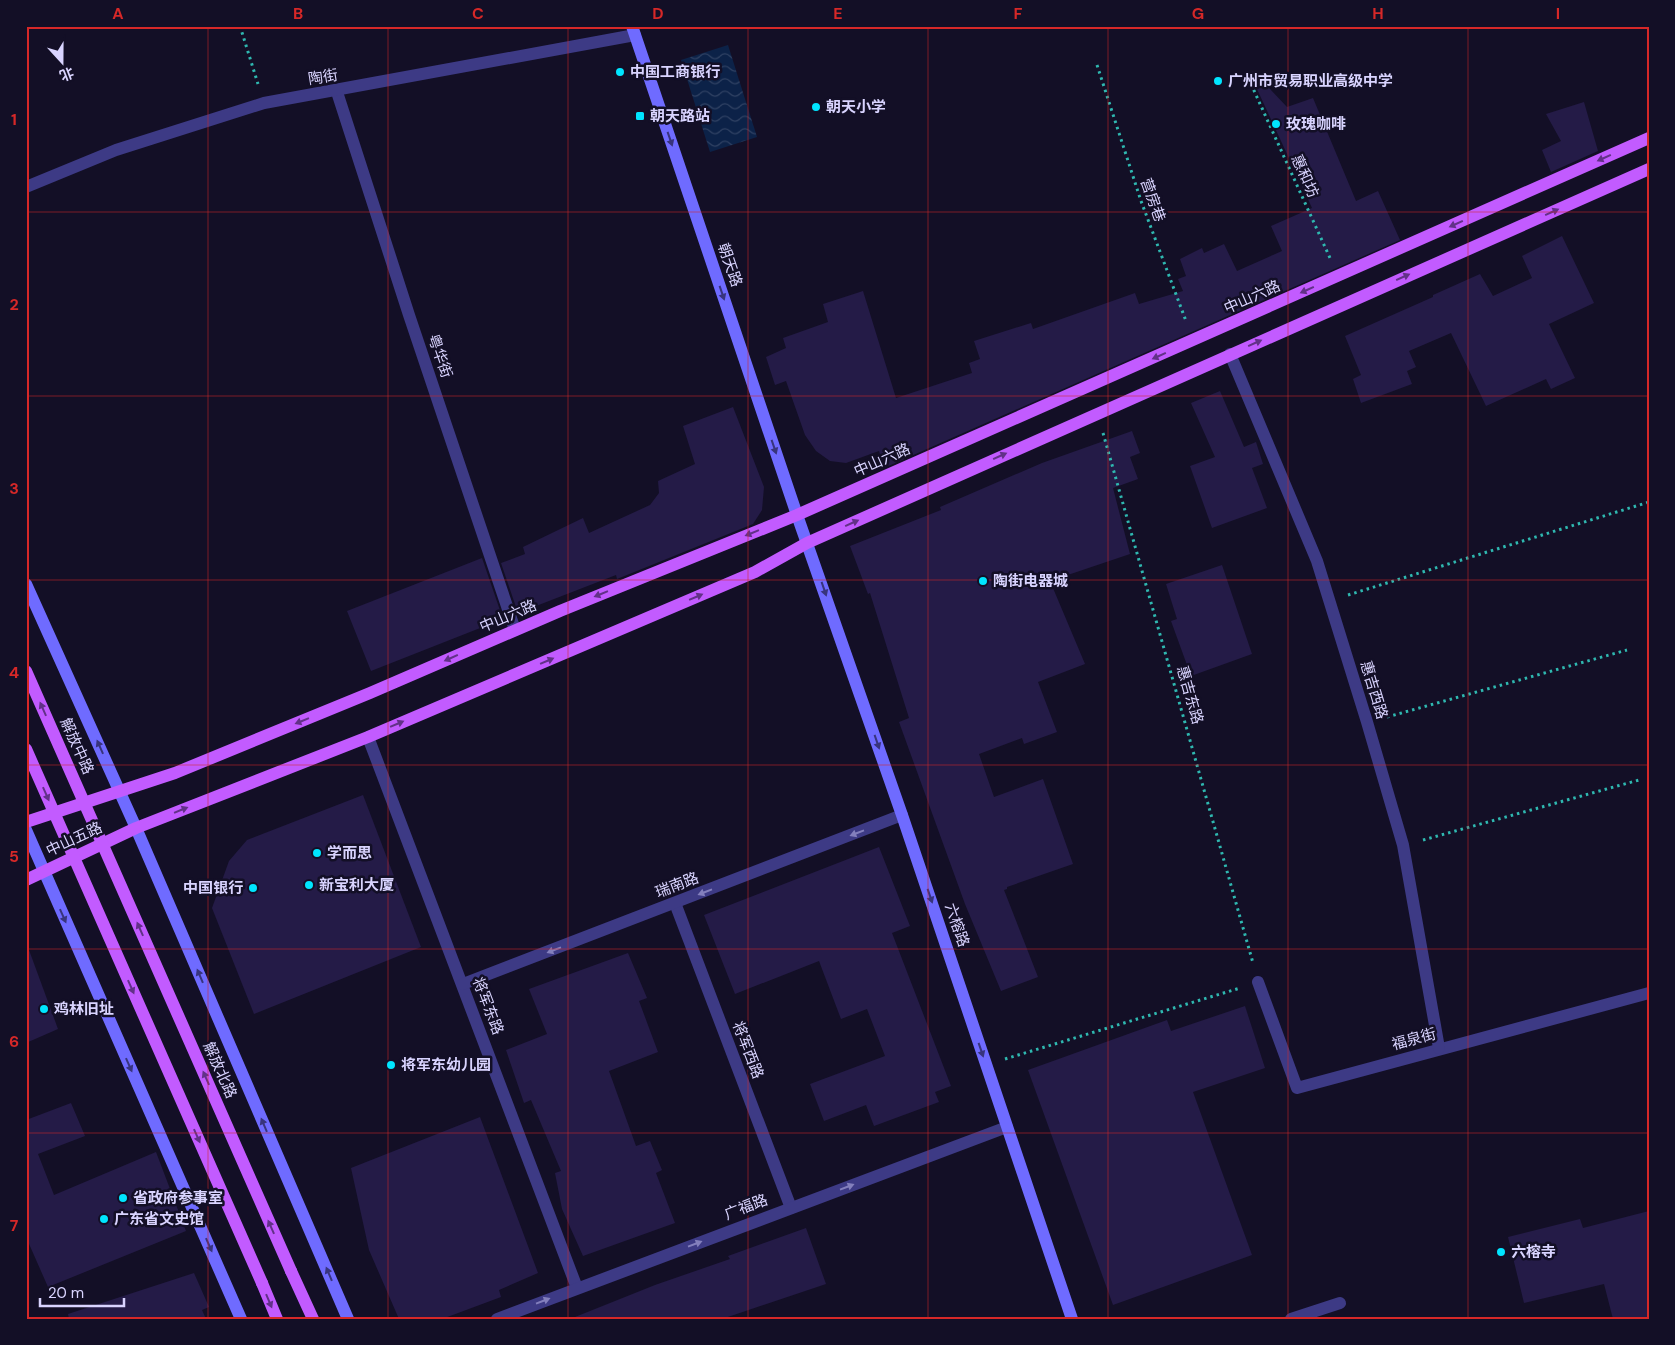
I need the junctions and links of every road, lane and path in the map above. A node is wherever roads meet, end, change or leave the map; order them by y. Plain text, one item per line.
1 (240, 26) edge
2 (634, 31) edge
3 (1097, 65) dead end
4 (1251, 84) dead end
5 (337, 92) junction
6 (264, 103) junction
7 (1649, 138) edge
8 (1649, 169) edge
9 (26, 187) edge
10 (1338, 277) junction
11 (1194, 340) junction
12 (1230, 354) junction
13 (1096, 414) junction
14 (1649, 502) edge
15 (797, 515) junction
16 (808, 543) junction
17 (26, 584) edge
18 (1330, 601) junction
19 (516, 630) junction
20 (1627, 650) dead end
21 (26, 671) edge
22 (1367, 722) junction
23 (368, 736) junction
24 (26, 749) edge
25 (1639, 780) dead end
26 (120, 792) junction
27 (902, 816) junction
28 (26, 822) edge
29 (136, 828) junction
30 (26, 830) edge
31 (98, 834) joint
32 (1403, 845) junction
33 (44, 871) junction
34 (26, 880) edge
35 (675, 903) junction
36 (1258, 982) junction
37 (463, 984) junction
38 (1649, 993) edge
39 (1439, 1048) junction
40 (986, 1065) junction
41 (1007, 1127) junction
42 (791, 1208) junction
43 (577, 1288) junction
44 (1340, 1303) dead end
45 (241, 1319) edge
46 (277, 1319) edge
47 (313, 1319) edge
48 (348, 1319) edge
49 (497, 1319) edge
50 (1072, 1319) edge
51 (1291, 1319) edge

1 - 6 path
2 - 5 street, 陶街
2 -> 15 street, 朝天路
3 - 11 path, 营房巷
4 - 10 path, 惠和坊
5 - 6 street, 陶街
5 - 19 street, 粤华街
6 - 9 street, 陶街
7 -> 10 main road, 中山六路
12 -> 8 main road
10 -> 11 main road, 中山六路
11 -> 15 main road, 中山六路
12 - 13 main road
12 - 18 street, 惠吉西路
16 -> 13 main road
13 - 36 path, 惠吉东路
14 - 18 path
15 - 16 street, 朝天路
15 -> 19 main road, 中山六路
23 -> 16 main road
16 -> 27 street, 六榕路
26 -> 17 street
18 - 22 street, 惠吉西路
19 -> 26 main road, 中山六路
20 - 22 path
31 -> 21 main road, 解放中路, bridge
22 - 32 street, 惠吉西路
29 -> 23 main road
23 - 37 street, 将军东路
24 -> 46 main road, bridge
25 - 32 path
26 - 28 main road, 中山五路
26 - 29 street
27 -> 35 street, 瑞南路
27 -> 40 street, 六榕路
29 - 33 main road, 中山五路
48 -> 29 street
30 - 33 street
47 -> 31 main road, 解放北路, bridge
32 - 39 street, 惠吉西路
33 - 34 main road, 中山五路
33 -> 45 street
35 -> 37 street, 瑞南路
35 - 42 street, 将军西路
36 - 39 street, 福泉街
36 - 40 path
37 - 43 street, 将军东路
38 - 39 street, 福泉街
40 - 41 street, 六榕路
42 -> 41 street, 广福路
41 - 50 street, 六榕路
43 -> 42 street, 广福路
49 -> 43 street, 广福路
44 - 51 street

